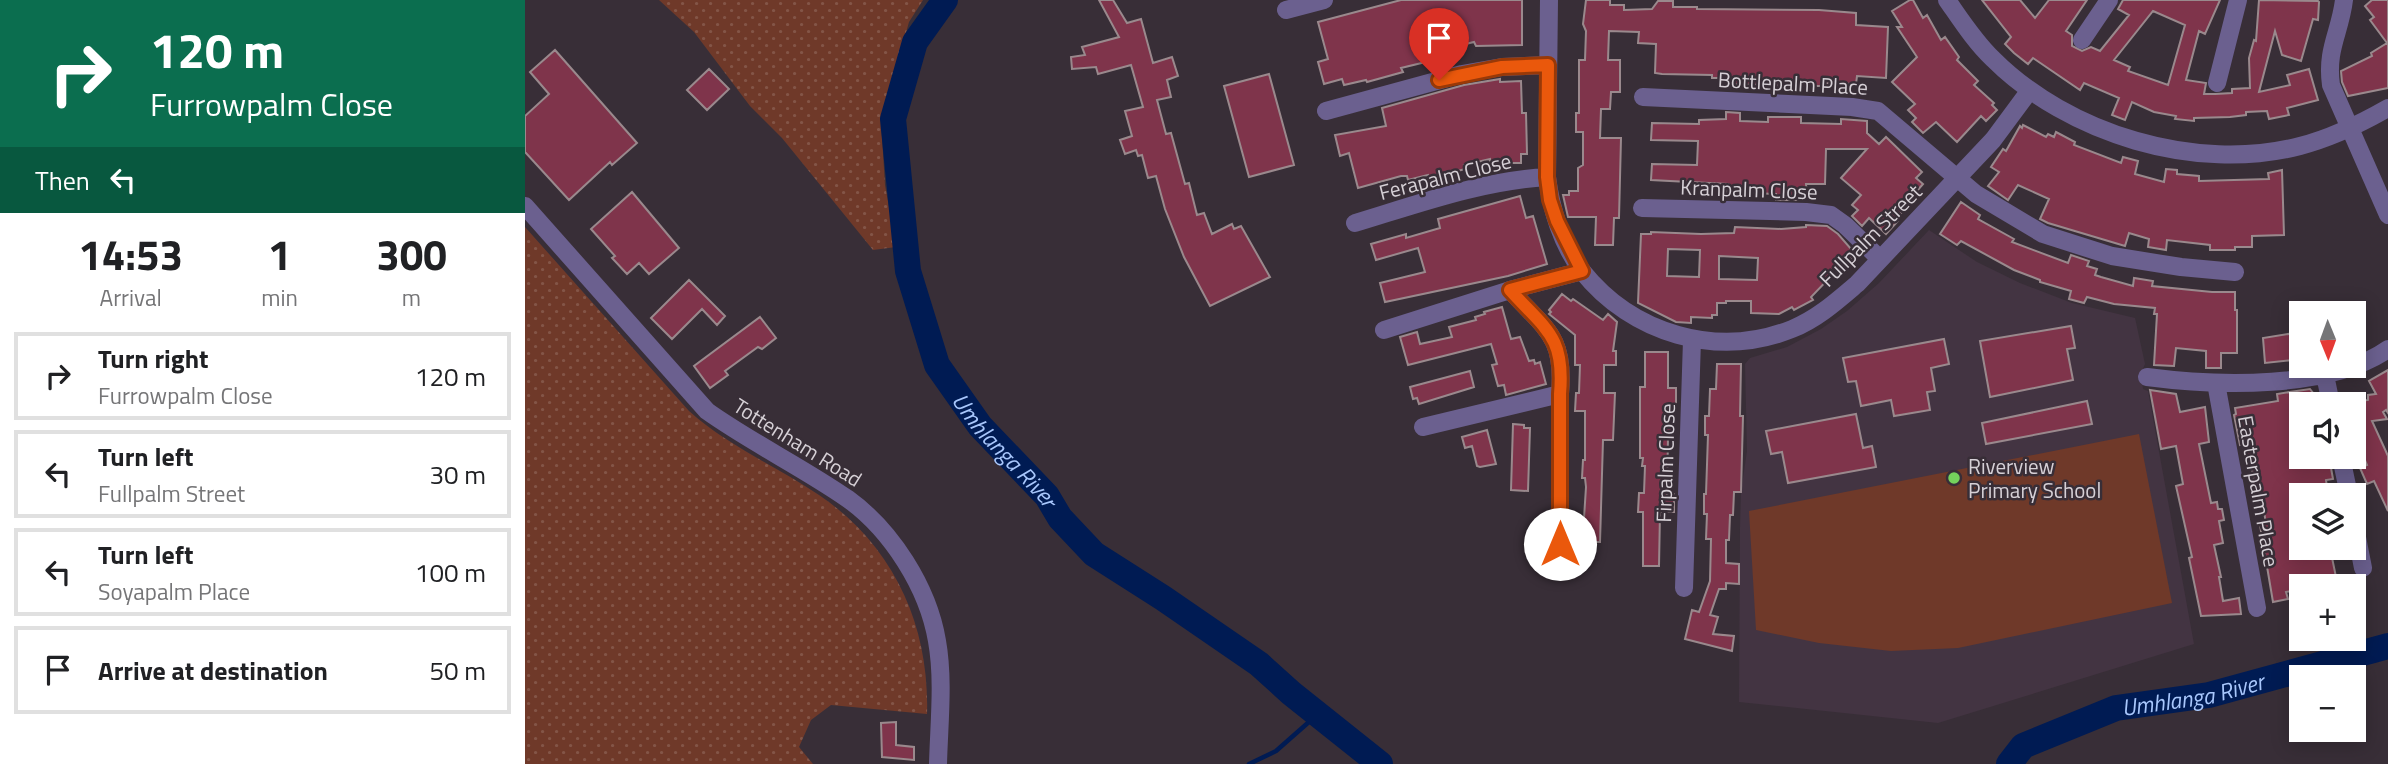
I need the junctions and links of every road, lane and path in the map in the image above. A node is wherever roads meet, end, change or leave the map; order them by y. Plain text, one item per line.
1 (1324, 0) edge
2 (1549, 0) edge
3 (1947, 0) edge
4 (2109, 0) edge
5 (2238, 0) edge
6 (2344, 0) edge
7 (1286, 10) dead end
8 (2082, 40) dead end
9 (1548, 65) junction
10 (2217, 83) dead end
11 (2030, 90) junction
12 (1643, 97) dead end
13 (2388, 108) edge
14 (1327, 111) dead end
15 (2351, 129) junction
16 (1547, 177) junction
17 (1957, 178) junction
18 (525, 206) edge
19 (1642, 208) dead end
20 (2388, 215) edge
21 (1355, 223) dead end
22 (1880, 259) junction
23 (1582, 271) junction
24 (2235, 272) dead end
25 (1510, 290) junction
26 (1384, 330) dead end
27 (1692, 340) junction
28 (2388, 349) edge
29 (2366, 362) edge
30 (2147, 377) dead end
31 (2300, 378) edge
32 (2216, 383) junction
33 (1560, 394) junction
34 (1423, 428) dead end
35 (1560, 544) dead end
36 (2361, 560) edge
37 (2363, 568) dead end
38 (1684, 588) dead end
39 (2257, 608) dead end
40 (938, 764) edge

1 - 7 street
2 - 9 street, Fullpalm Street
3 - 11 street
4 - 8 street
5 - 10 street
6 - 15 street
9 - 14 street
9 - 16 street, Fullpalm Street
11 - 15 street
11 - 17 street, Fullpalm Street
12 - 17 street, Bottlepalm Place
13 - 15 street
15 - 20 street
16 - 21 street, Ferapalm Close
16 - 23 street, Fullpalm Street
17 - 22 street, Fullpalm Street
17 - 24 street, Bottlepalm Place
18 - 40 street, Tottenham Road
19 - 22 street, Kranpalm Close
22 - 27 street, Fullpalm Street
23 - 25 street
23 - 27 street, Fullpalm Street
25 - 26 street
25 - 33 street
27 - 38 street, Firpalm Close
28 - 29 street
30 - 32 street
31 - 32 street
32 - 39 street, Easterpalm Place
33 - 34 street
33 - 35 street
36 - 37 street

